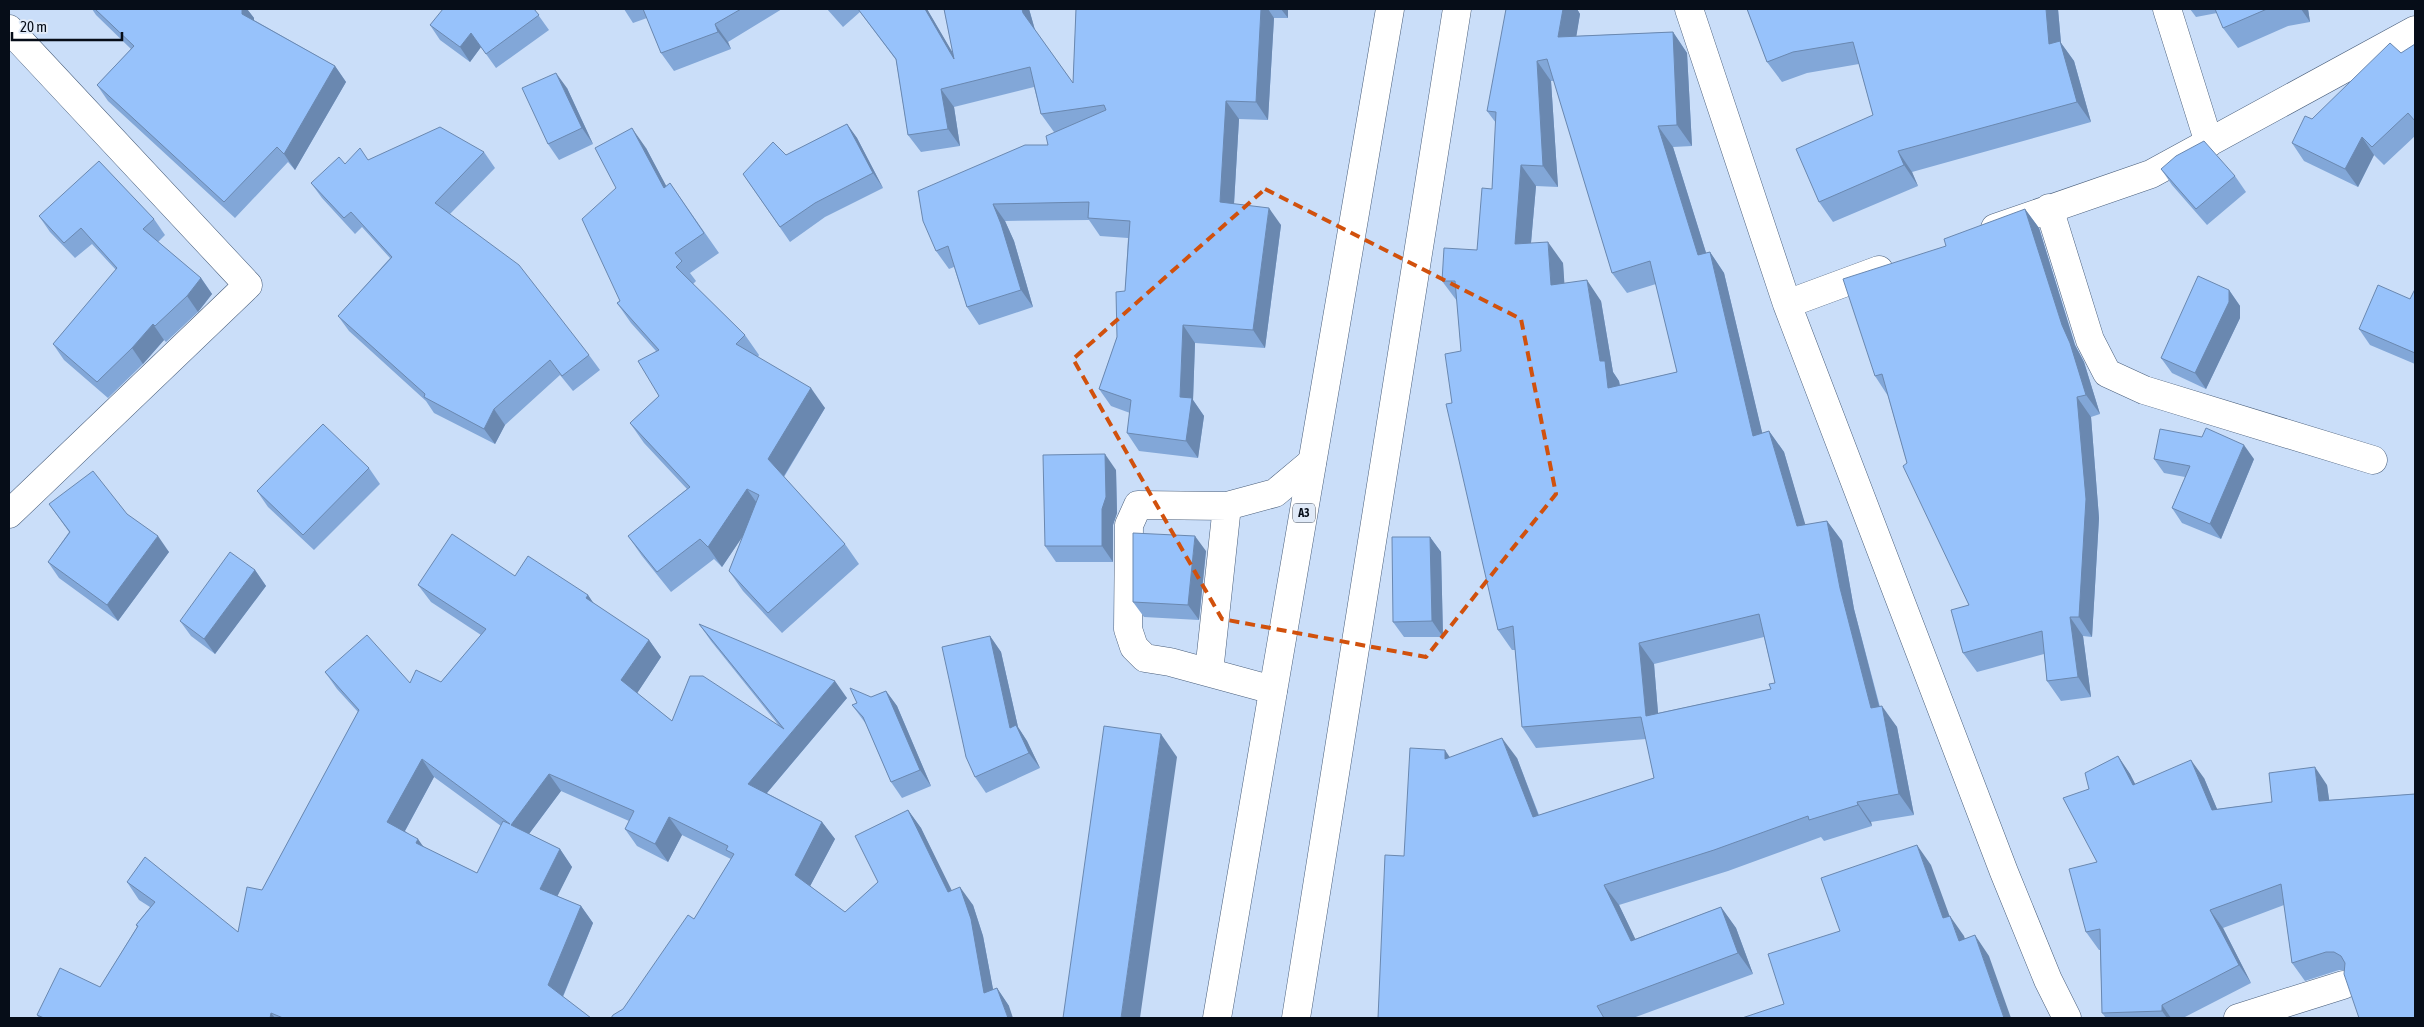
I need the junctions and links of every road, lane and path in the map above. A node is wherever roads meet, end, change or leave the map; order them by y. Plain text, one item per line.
1 (1390, 9) edge
2 (1457, 9) edge
3 (1689, 9) edge
4 (2167, 9) edge
5 (9, 29) edge
6 (2415, 30) edge
7 (2209, 143) junction
8 (2049, 208) junction
9 (1974, 236) edge
10 (1899, 263) edge
11 (1787, 304) junction
12 (2372, 460) dead end
13 (1312, 462) junction
14 (1227, 506) junction
15 (9, 514) edge
16 (1209, 672) junction
17 (1274, 690) junction
18 (2343, 985) edge
19 (1217, 1018) edge
20 (1296, 1018) edge
21 (2067, 1018) edge
22 (2238, 1018) edge

1 - 13 main road, A3
2 - 20 main road
3 - 11 main road
4 - 7 main road
5 - 15 main road
6 - 7 main road
7 - 8 main road
8 - 9 main road
8 - 12 main road
10 - 11 main road
11 - 21 main road
13 - 14 main road
13 - 17 main road, A3
14 - 16 main road
14 - 16 main road
16 - 17 main road
17 - 19 main road, A3
18 - 22 main road

